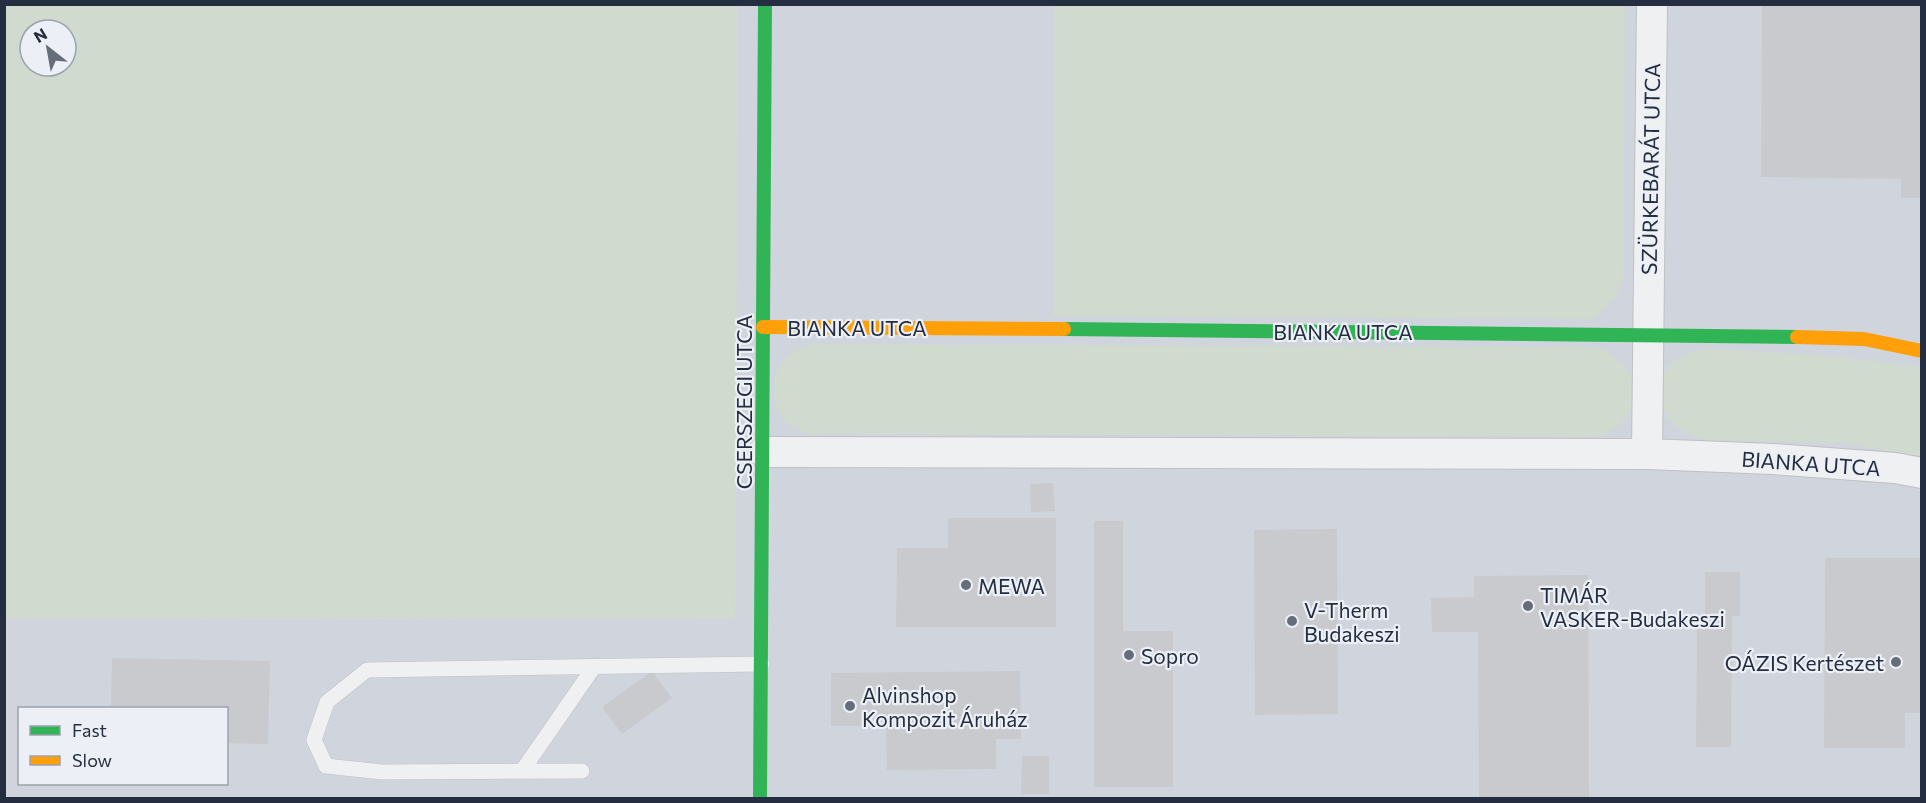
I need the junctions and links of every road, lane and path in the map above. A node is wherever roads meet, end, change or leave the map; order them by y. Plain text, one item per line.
1 (765, 4) edge
2 (1652, 4) edge
3 (763, 327) junction
4 (1649, 334) junction
5 (1922, 351) edge
6 (764, 452) junction
7 (1647, 454) junction
8 (1922, 473) edge
9 (762, 664) junction
10 (594, 667) junction
11 (522, 771) junction
12 (582, 771) dead end
13 (760, 798) edge

1 - 3 street, CSERSZEGI UTCA
2 - 4 street, SZÜRKEBARÁT UTCA
3 - 4 street, BIANKA UTCA
3 - 6 street, CSERSZEGI UTCA
4 - 5 street, BIANKA UTCA
4 - 7 street, SZÜRKEBARÁT UTCA
6 - 7 street, BIANKA UTCA
6 - 9 street, CSERSZEGI UTCA
7 - 8 street, BIANKA UTCA
9 - 10 lane
9 - 13 street, CSERSZEGI UTCA
10 - 11 lane
10 - 11 lane
11 - 12 lane

